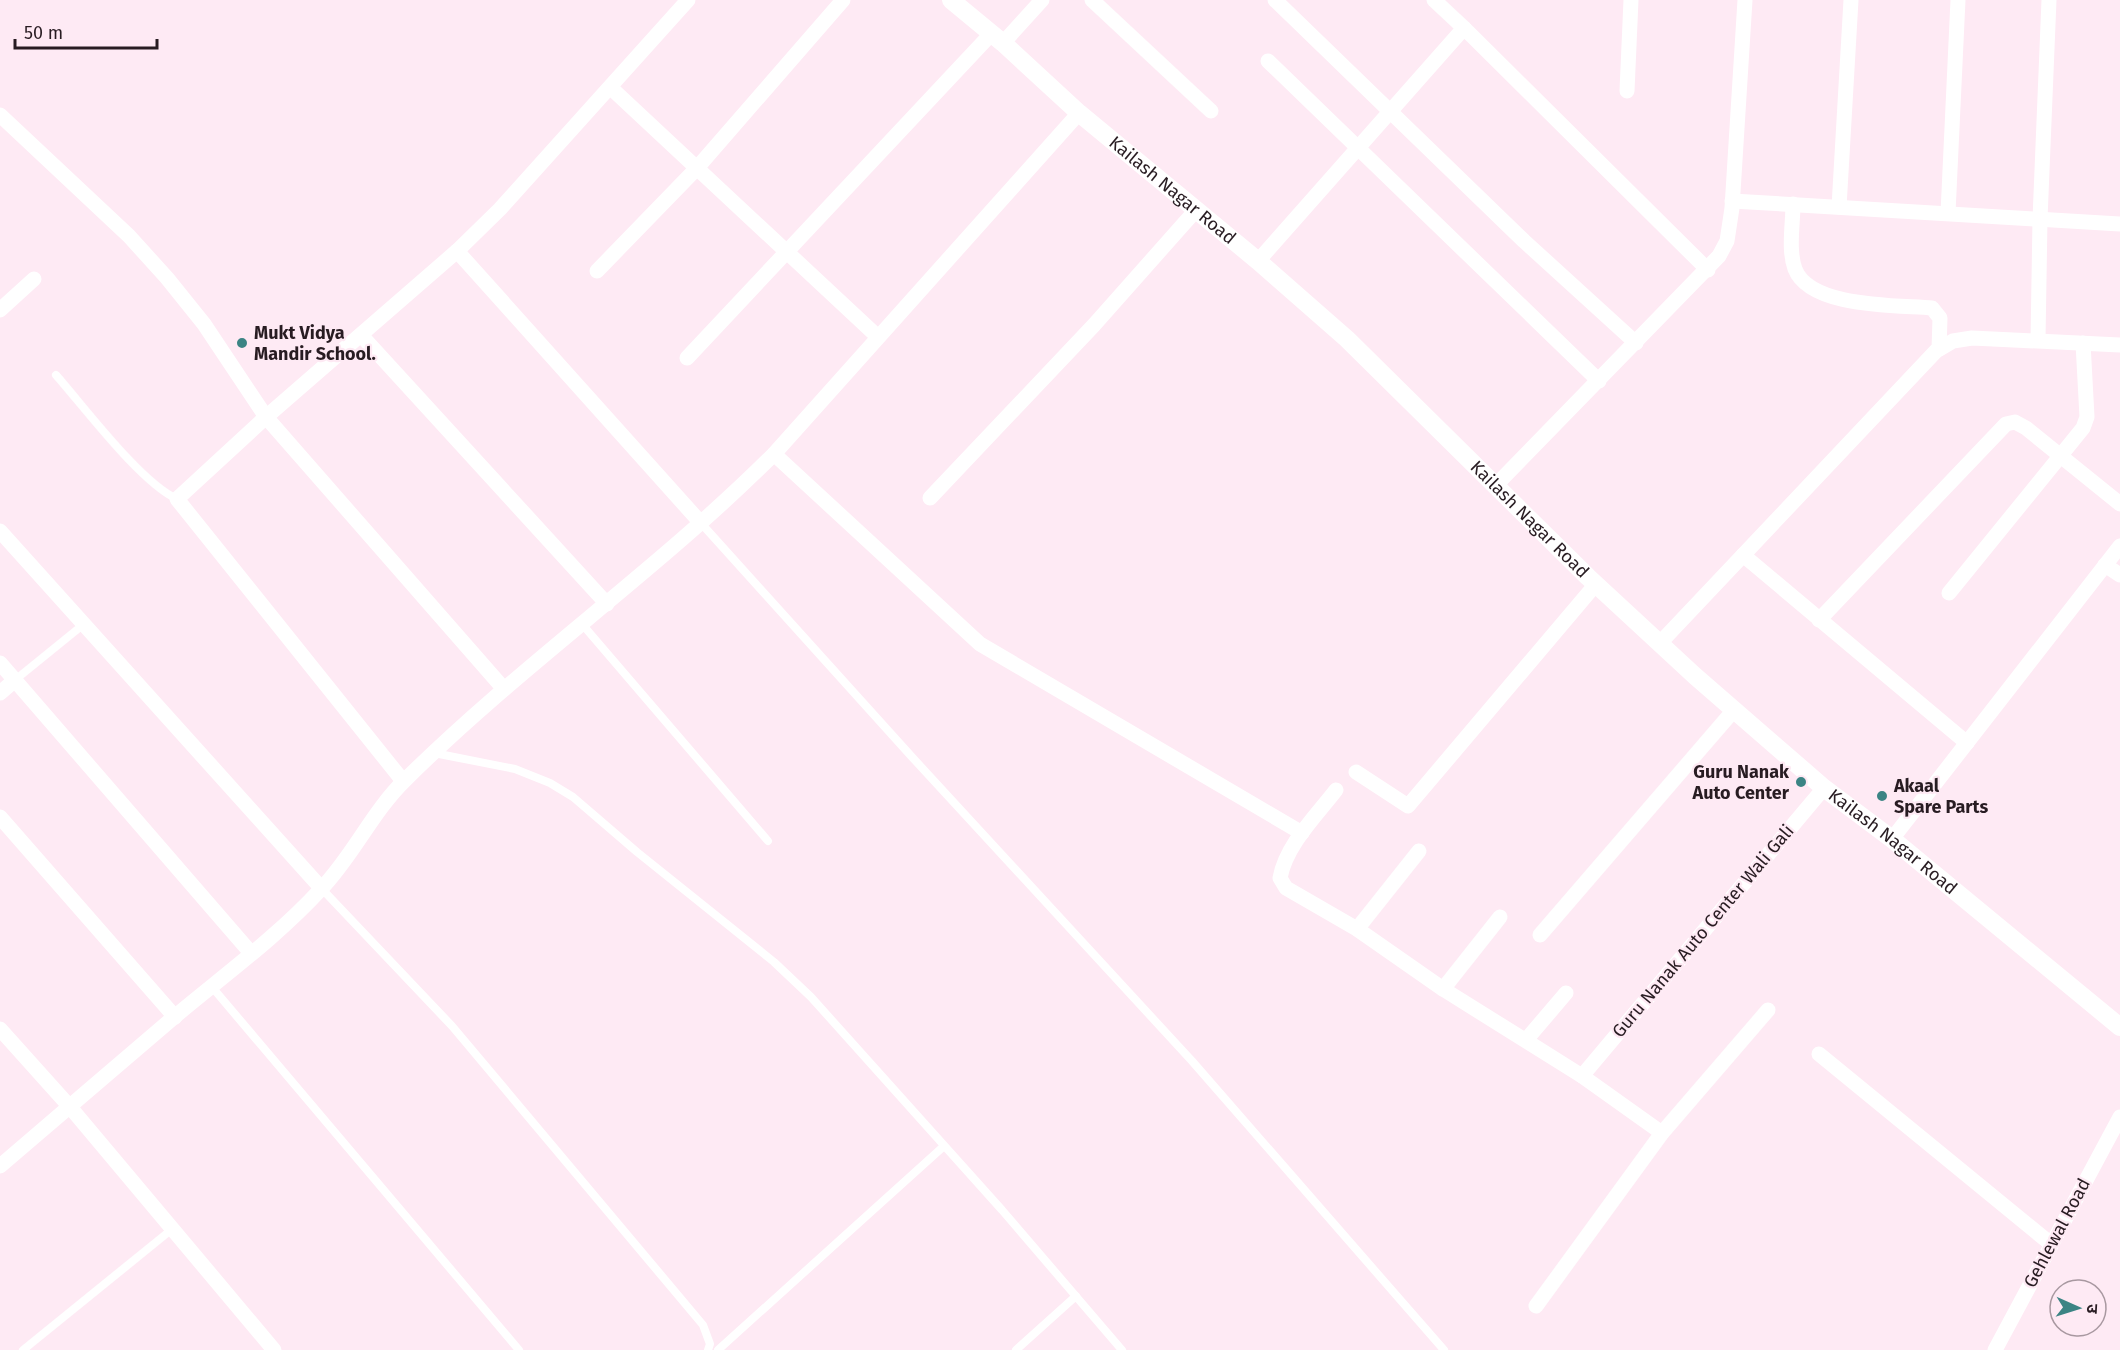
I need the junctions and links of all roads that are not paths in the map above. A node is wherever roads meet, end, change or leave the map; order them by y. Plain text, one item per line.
1 (688, 0) edge
2 (843, 0) edge
3 (951, 0) edge
4 (1042, 0) edge
5 (1092, 0) edge
6 (1275, 0) edge
7 (1434, 0) edge
8 (1631, 0) edge
9 (1745, 0) edge
10 (1851, 0) edge
11 (1958, 0) edge
12 (2049, 0) edge
13 (1464, 28) junction
14 (997, 38) junction
15 (1268, 61) dead end
16 (610, 87) junction
17 (1627, 91) dead end
18 (1211, 111) dead end
19 (1390, 112) junction
20 (1079, 113) junction
21 (0, 115) edge
22 (1358, 148) junction
23 (697, 168) junction
24 (1732, 201) junction
25 (1793, 204) junction
26 (1839, 207) junction
27 (1196, 210) junction
28 (1948, 213) junction
29 (2040, 219) junction
30 (2120, 225) edge
31 (457, 251) junction
32 (786, 253) junction
33 (1258, 261) junction
34 (1708, 270) junction
35 (597, 271) dead end
36 (34, 279) dead end
37 (0, 310) edge
38 (361, 335) junction
39 (878, 337) junction
40 (2038, 340) junction
41 (1636, 343) junction
42 (2083, 343) junction
43 (2120, 345) edge
44 (1940, 349) junction
45 (687, 358) dead end
46 (56, 375) dead end
47 (1599, 381) junction
48 (266, 417) junction
49 (774, 454) junction
50 (2061, 458) junction
51 (1495, 486) junction
52 (930, 498) dead end
53 (177, 499) junction
54 (2120, 504) edge
55 (700, 522) junction
56 (0, 531) edge
57 (2120, 546) edge
58 (1743, 555) junction
59 (2105, 565) junction
60 (2120, 575) edge
61 (1596, 584) junction
62 (1949, 593) dead end
63 (607, 604) junction
64 (1820, 620) junction
65 (84, 624) junction
66 (582, 624) junction
67 (1660, 643) junction
68 (0, 663) edge
69 (15, 680) junction
70 (504, 689) junction
71 (0, 693) edge
72 (1734, 710) junction
73 (1967, 743) junction
74 (434, 753) junction
75 (1356, 772) dead end
76 (403, 781) junction
77 (1824, 788) junction
78 (1336, 790) dead end
79 (0, 817) edge
80 (1302, 833) junction
81 (1892, 839) junction
82 (768, 841) dead end
83 (1419, 851) dead end
84 (322, 889) junction
85 (1500, 917) dead end
86 (1357, 929) junction
87 (1540, 935) dead end
88 (251, 953) junction
89 (212, 987) junction
90 (1443, 989) junction
91 (1566, 993) dead end
92 (1768, 1010) dead end
93 (175, 1017) junction
94 (2120, 1027) edge
95 (0, 1029) edge
96 (1526, 1040) junction
97 (1819, 1054) dead end
98 (1582, 1076) junction
99 (70, 1107) junction
100 (2120, 1117) edge
101 (1662, 1133) junction
102 (944, 1146) junction
103 (0, 1166) edge
104 (171, 1230) junction
105 (2051, 1244) junction
106 (1076, 1296) junction
107 (1536, 1306) dead end
108 (713, 1349) edge
109 (23, 1350) edge
110 (274, 1350) edge
111 (519, 1350) edge
112 (1016, 1350) edge
113 (1122, 1350) edge
114 (1444, 1350) edge
115 (1995, 1350) edge

1 - 16 street
2 - 23 street
3 - 14 street, Kailash Nagar Road
4 - 14 street
5 - 18 street
6 - 19 street
7 - 13 street
8 - 17 street
9 - 24 street
10 - 26 street
11 - 28 street
12 - 29 street
13 - 19 street
13 - 34 street
14 - 20 street, Kailash Nagar Road
14 - 32 street
15 - 22 street
16 - 23 street
16 - 31 street
19 - 22 street
19 - 41 street
20 - 27 street, Kailash Nagar Road
20 - 39 street
21 - 48 street
22 - 33 street
22 - 47 street
23 - 32 street
23 - 35 street
24 - 25 street
24 - 34 street
25 - 26 street
25 - 44 street
26 - 28 street
27 - 33 street, Kailash Nagar Road
27 - 52 street
28 - 29 street
29 - 30 street
29 - 40 street
31 - 38 street
31 - 55 street
32 - 39 street
32 - 45 street
33 - 51 street, Kailash Nagar Road
34 - 41 street
36 - 37 street
38 - 48 street
38 - 63 street
39 - 49 street
40 - 42 street
40 - 44 street
41 - 47 street
42 - 43 street
42 - 50 street
44 - 58 street
46 - 53 lane
47 - 51 street
48 - 53 street
48 - 70 street
49 - 55 street
49 - 80 street
50 - 54 street
50 - 62 street
50 - 64 street
51 - 61 street, Kailash Nagar Road
53 - 76 street
55 - 63 street
55 - 114 lane
56 - 65 street
57 - 59 street
58 - 64 street
58 - 67 street
59 - 60 street
59 - 73 street
61 - 67 street, Kailash Nagar Road
61 - 75 street
63 - 66 street
64 - 73 street
65 - 69 lane
65 - 84 street
66 - 70 street
66 - 82 lane
67 - 72 street, Kailash Nagar Road
68 - 69 street
69 - 71 street
69 - 88 street
70 - 74 street
72 - 77 street, Kailash Nagar Road
72 - 87 street
73 - 81 street
74 - 76 street
74 - 102 lane
76 - 84 street
77 - 81 street, Kailash Nagar Road
77 - 98 street, Guru Nanak Auto Center Wali Gali
78 - 80 street
79 - 93 street
80 - 86 street
81 - 94 street, Kailash Nagar Road
83 - 86 street
84 - 88 street
84 - 108 lane
85 - 90 street
86 - 90 street
88 - 89 street
89 - 93 street
89 - 111 lane
90 - 96 street
91 - 96 street
92 - 101 street
93 - 99 street
95 - 99 street
96 - 98 street
97 - 105 street
98 - 101 street
99 - 103 street
99 - 104 street
100 - 105 street, Gehlewal Road
101 - 107 street
102 - 106 lane
102 - 108 lane
104 - 109 lane
104 - 110 street
105 - 115 street, Gehlewal Road
106 - 112 lane
106 - 113 lane

